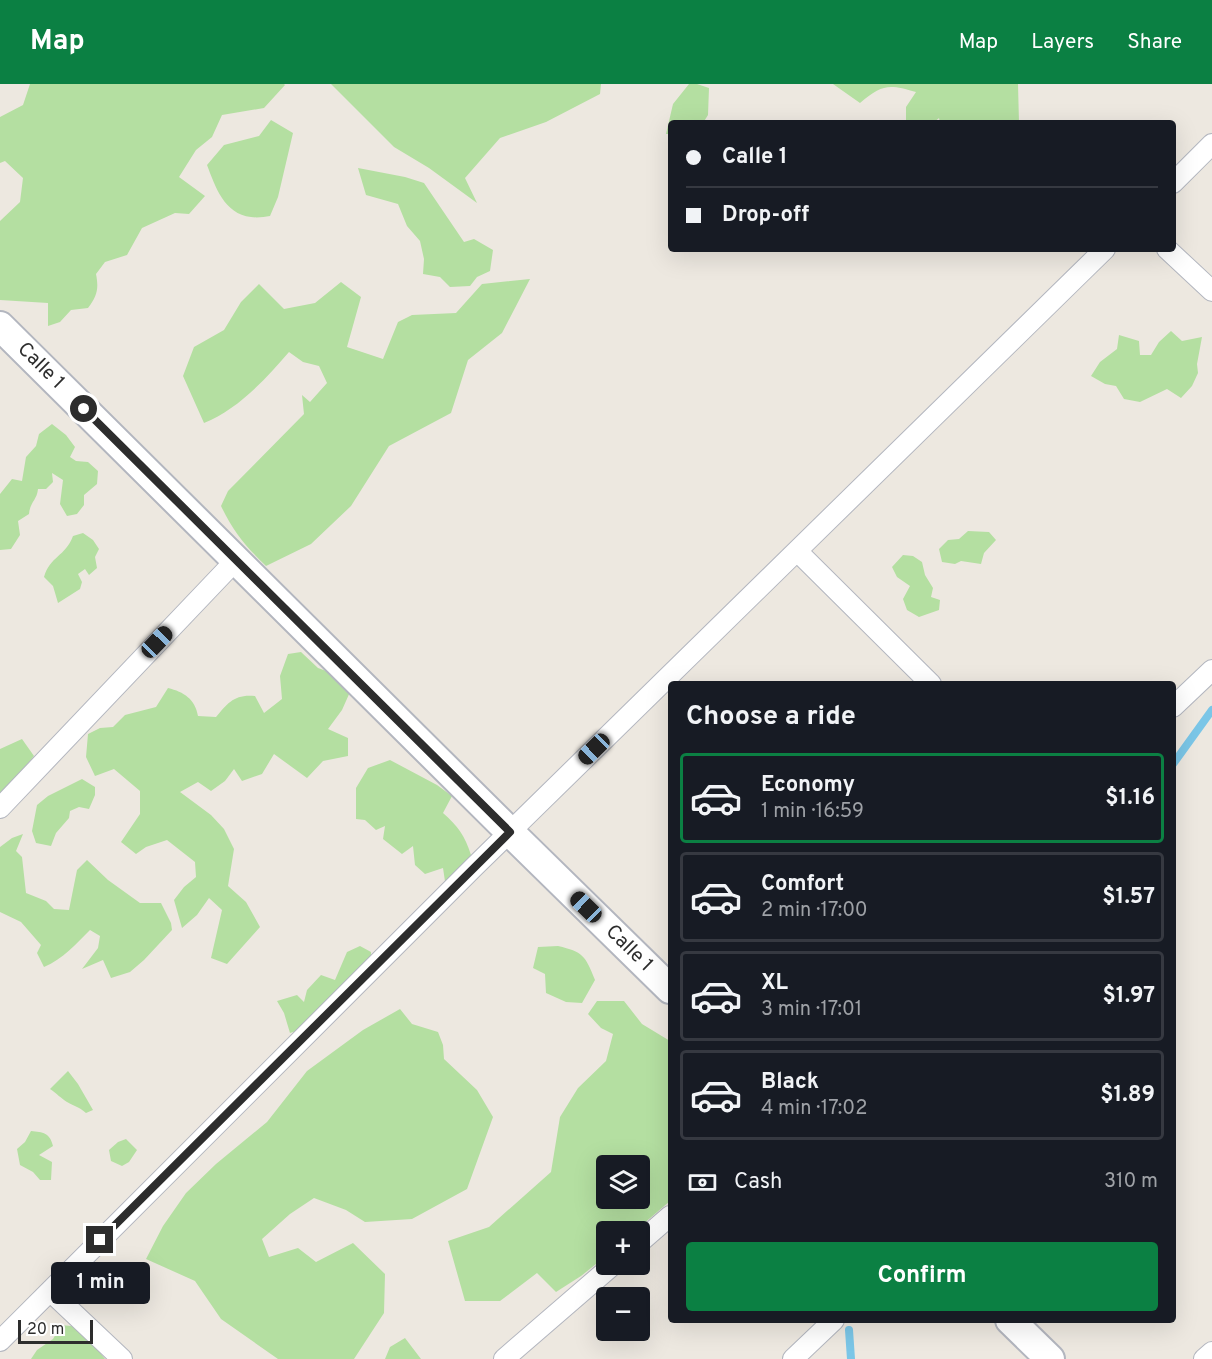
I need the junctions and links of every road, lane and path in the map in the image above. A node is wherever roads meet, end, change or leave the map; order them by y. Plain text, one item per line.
1 (1212, 144) edge
2 (1176, 180) edge
3 (1102, 252) edge
4 (1170, 252) edge
5 (1212, 291) edge
6 (0, 326) edge
7 (797, 551) junction
8 (236, 560) junction
9 (1212, 670) edge
10 (928, 681) edge
11 (1176, 704) edge
12 (0, 808) edge
13 (510, 832) junction
14 (668, 986) edge
15 (668, 1218) edge
16 (650, 1233) edge
17 (601, 1275) edge
18 (50, 1291) junction
19 (831, 1323) edge
20 (1014, 1323) edge
21 (0, 1341) edge
22 (1212, 1352) edge
23 (122, 1359) edge
24 (504, 1359) edge
25 (793, 1359) edge
26 (1050, 1359) edge
27 (1204, 1359) edge

1 - 2 street
3 - 7 street
4 - 5 street
6 - 8 street, Calle 1
7 - 10 street
7 - 13 street
8 - 12 street
8 - 13 street, Calle 1
9 - 11 street
13 - 14 street, Calle 1
13 - 18 street
15 - 16 street
17 - 24 street
18 - 21 street
18 - 23 street
19 - 25 street
20 - 26 street
22 - 27 street

